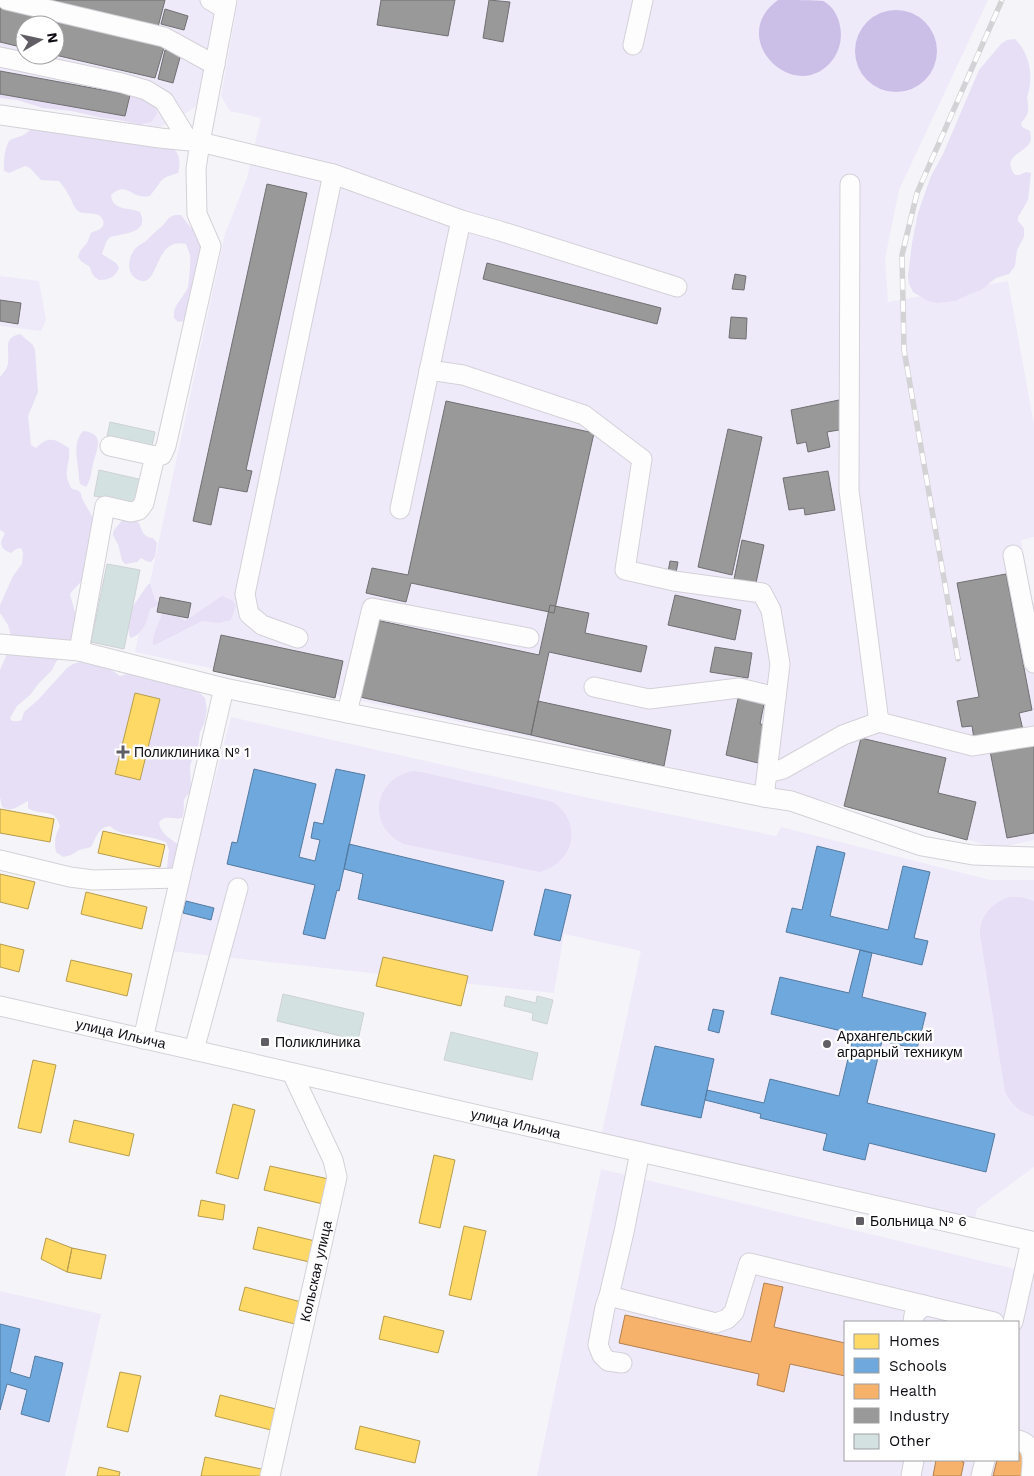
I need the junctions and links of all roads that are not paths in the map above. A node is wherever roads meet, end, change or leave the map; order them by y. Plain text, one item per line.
1 (7, 0) edge
2 (643, 0) edge
3 (220, 3) edge
4 (633, 45) dead end
5 (0, 57) edge
6 (215, 65) junction
7 (0, 115) edge
8 (194, 141) junction
9 (333, 174) junction
10 (850, 184) dead end
11 (460, 220) junction
12 (677, 287) dead end
13 (429, 370) junction
14 (110, 446) dead end
15 (155, 456) junction
16 (400, 509) dead end
17 (1013, 555) dead end
18 (298, 638) dead end
19 (530, 638) dead end
20 (0, 644) edge
21 (79, 651) junction
22 (1034, 663) edge
23 (594, 687) dead end
24 (224, 688) junction
25 (776, 697) junction
26 (347, 712) junction
27 (879, 722) junction
28 (1034, 736) edge
29 (767, 773) junction
30 (764, 797) junction
31 (1034, 857) edge
32 (0, 860) edge
33 (180, 878) junction
34 (238, 888) dead end
35 (0, 1006) edge
36 (143, 1039) junction
37 (194, 1050) junction
38 (292, 1073) junction
39 (640, 1152) junction
40 (1032, 1242) edge
41 (609, 1296) junction
42 (924, 1305) junction
43 (913, 1321) edge
44 (990, 1321) edge
45 (1013, 1321) edge
46 (622, 1363) dead end
47 (1019, 1440) edge
48 (914, 1461) edge
49 (985, 1461) edge
50 (270, 1476) edge
51 (910, 1476) edge
52 (981, 1476) edge
53 (1031, 1476) edge

1 - 6 street
2 - 4 street
3 - 6 street
5 - 8 street
6 - 8 street
7 - 8 street
8 - 9 street
8 - 15 street
9 - 11 street
9 - 18 street
10 - 27 street
11 - 12 street
11 - 13 street
13 - 16 street
13 - 25 street
14 - 15 street
15 - 21 street
17 - 22 street
19 - 26 street
20 - 21 street
21 - 24 street
23 - 25 street
24 - 26 street
24 - 33 street
25 - 29 street
26 - 30 street
27 - 28 street
27 - 29 street
29 - 30 street
30 - 31 street
32 - 33 street
33 - 36 street
34 - 37 street
35 - 36 street, улица Ильича
36 - 37 street, улица Ильича
37 - 38 street, улица Ильича
38 - 39 street, улица Ильича
38 - 50 street, Кольская улица
39 - 40 street, улица Ильича
39 - 41 street
40 - 45 street
41 - 42 street
41 - 46 street
42 - 43 street
42 - 44 street
47 - 53 street
48 - 51 street
49 - 52 street

